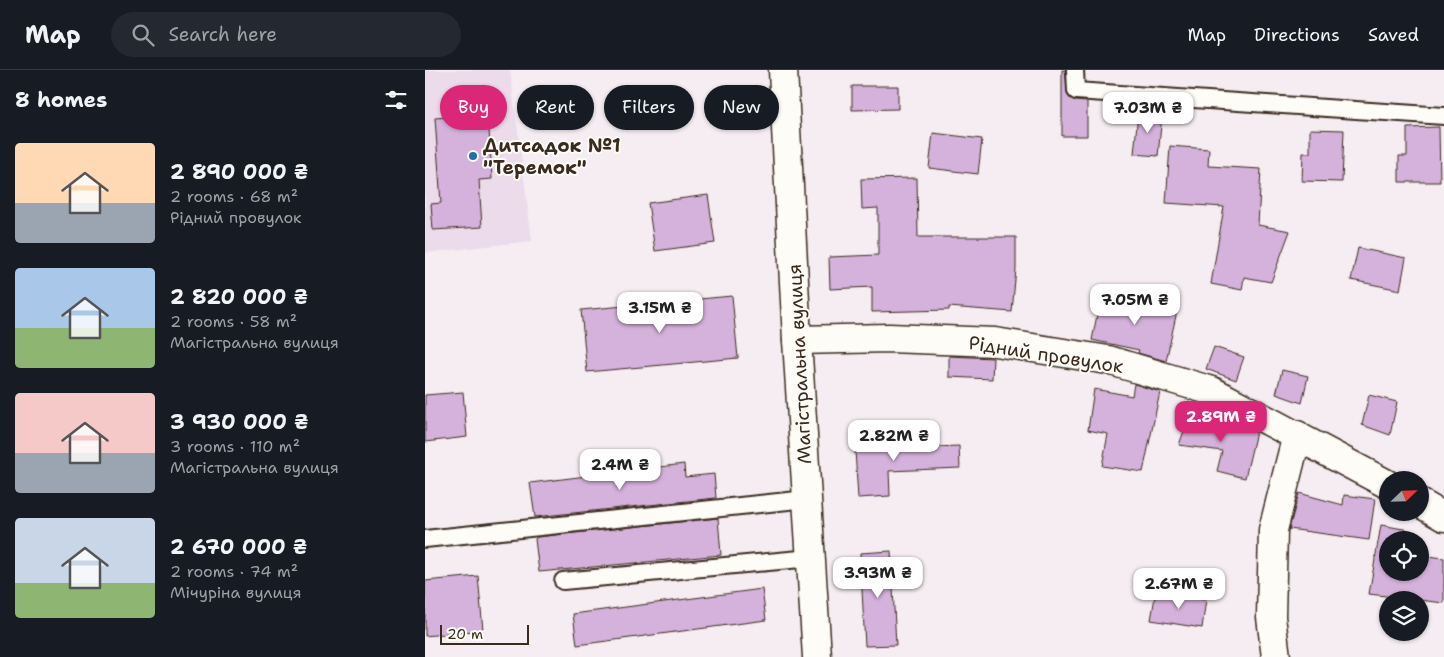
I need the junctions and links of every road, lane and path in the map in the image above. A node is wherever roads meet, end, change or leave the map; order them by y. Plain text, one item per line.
1 (783, 70) edge
2 (1075, 70) edge
3 (1444, 116) edge
4 (797, 340) junction
5 (1297, 435) junction
6 (1379, 480) edge
7 (807, 499) junction
8 (1429, 508) edge
9 (1444, 517) edge
10 (425, 539) edge
11 (811, 558) junction
12 (563, 581) dead end
13 (817, 657) edge
14 (1276, 657) edge

1 - 4 street, Магістральна вулиця
2 - 3 lane
4 - 5 street, Рідний провулок
4 - 7 street, Магістральна вулиця
5 - 6 street, Рідний провулок
5 - 14 street
7 - 10 lane
7 - 11 street, Магістральна вулиця
8 - 9 street
11 - 12 lane
11 - 13 street, Магістральна вулиця

